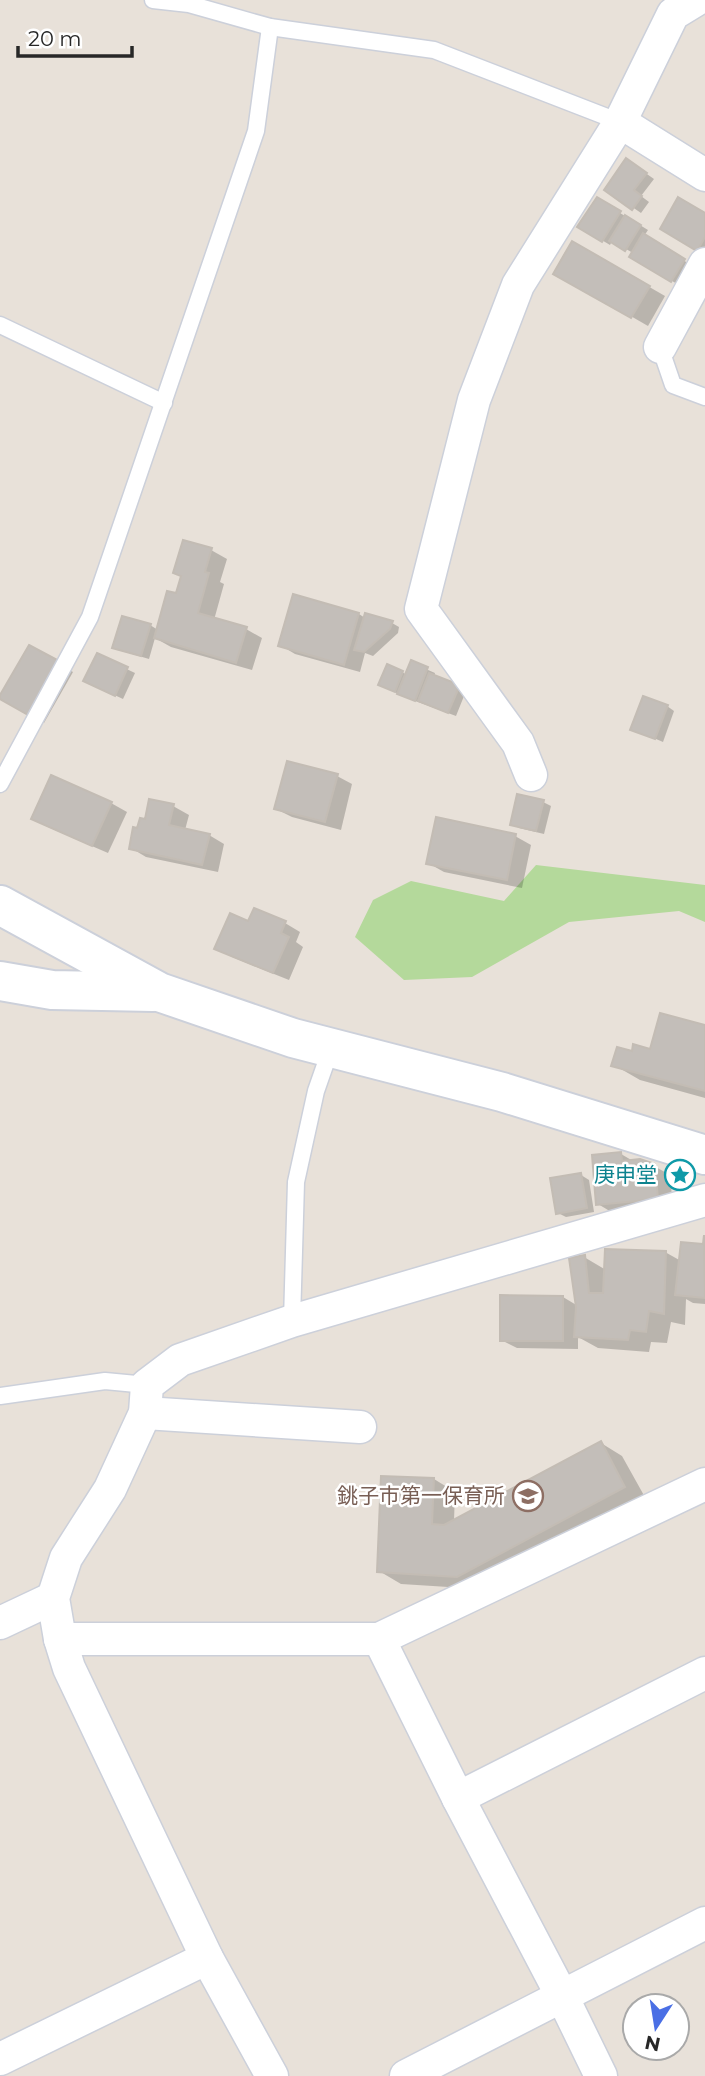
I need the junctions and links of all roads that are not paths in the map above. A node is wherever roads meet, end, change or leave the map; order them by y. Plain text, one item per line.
1 (153, 0) edge
2 (696, 0) edge
3 (270, 27) junction
4 (620, 122) junction
5 (705, 175) edge
6 (705, 264) edge
7 (0, 325) edge
8 (660, 347) joint
9 (705, 397) edge
10 (164, 403) junction
11 (531, 775) dead end
12 (0, 785) edge
13 (0, 905) edge
14 (0, 981) edge
15 (159, 992) junction
16 (331, 1048) junction
17 (705, 1155) edge
18 (705, 1199) edge
19 (292, 1321) junction
20 (0, 1396) edge
21 (146, 1399) junction
22 (360, 1427) dead end
23 (705, 1483) edge
24 (53, 1598) junction
25 (0, 1623) edge
26 (60, 1639) junction
27 (379, 1639) junction
28 (705, 1674) edge
29 (458, 1798) junction
30 (705, 1923) edge
31 (208, 1958) junction
32 (562, 1996) junction
33 (0, 2059) edge
34 (272, 2076) edge
35 (406, 2076) edge
36 (601, 2076) edge

1 - 3 lane
2 - 4 street
3 - 4 lane
3 - 10 lane
4 - 5 street
4 - 11 street
6 - 8 street
7 - 10 lane
8 - 9 lane
10 - 12 lane
13 - 15 street
14 - 15 street
15 - 16 street
16 - 17 street
16 - 19 lane
18 - 19 street
19 - 21 street
20 - 21 lane
21 - 22 street
21 - 24 street
23 - 27 street
24 - 25 street
24 - 26 street
26 - 27 street
26 - 31 street
27 - 29 street
28 - 29 street
29 - 32 street
30 - 32 street
31 - 33 street
31 - 34 street
32 - 35 street
32 - 36 street

